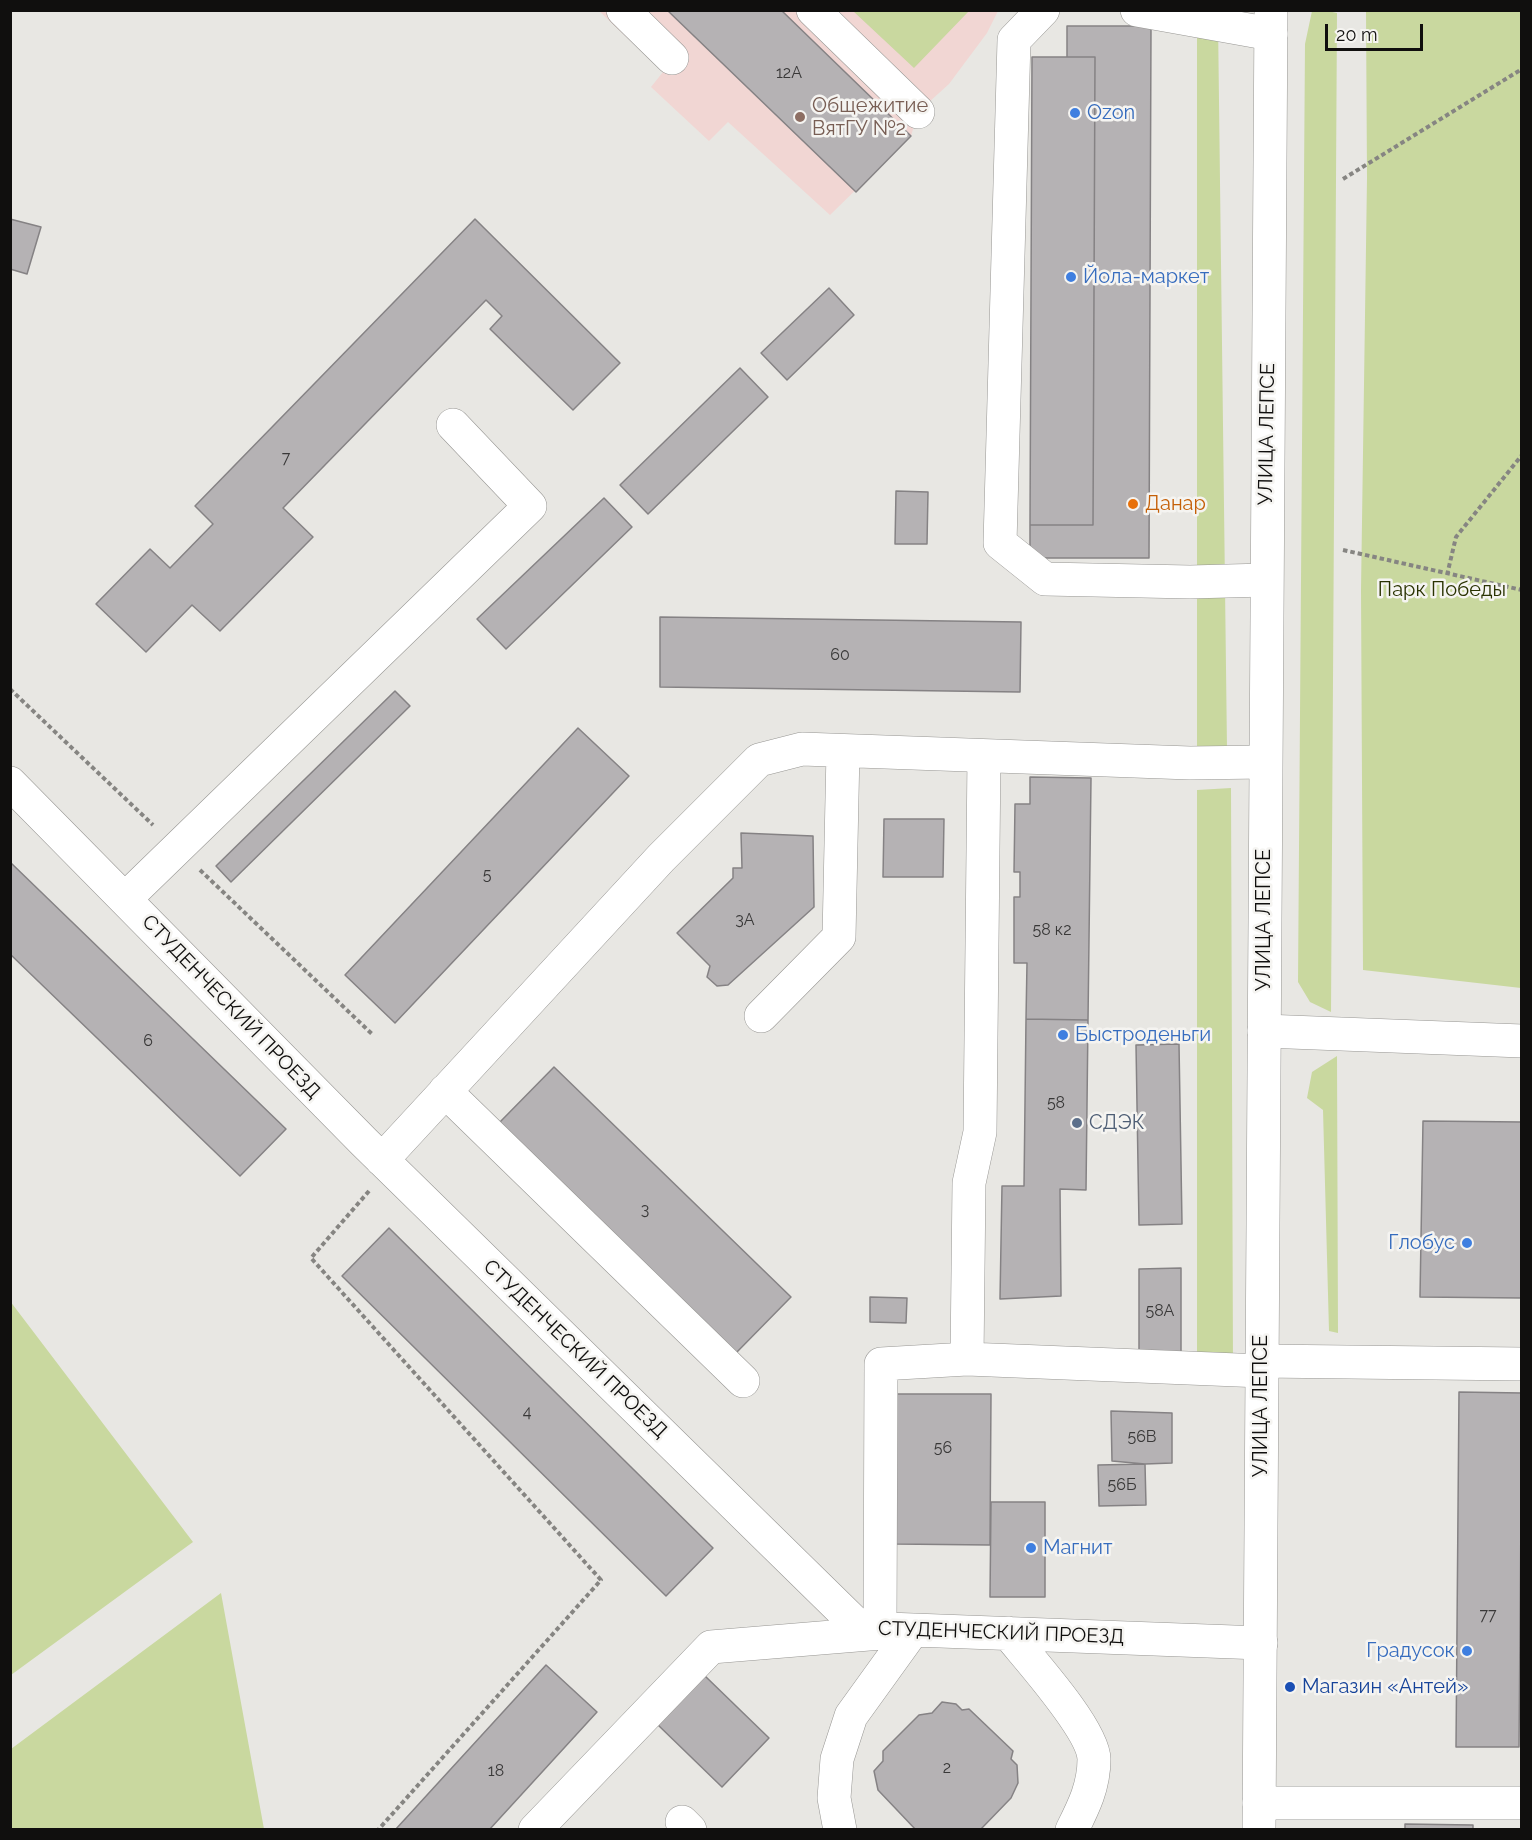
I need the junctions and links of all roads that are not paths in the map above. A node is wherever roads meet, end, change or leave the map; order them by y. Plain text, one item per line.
1 (623, 10) edge
2 (813, 10) edge
3 (1043, 10) edge
4 (1137, 10) edge
5 (1271, 22) edge
6 (672, 58) dead end
7 (918, 112) dead end
8 (453, 424) dead end
9 (1266, 579) junction
10 (843, 750) junction
11 (984, 756) junction
12 (1264, 762) junction
13 (10, 783) edge
14 (125, 899) junction
15 (760, 1016) dead end
16 (1264, 1031) junction
17 (1521, 1041) edge
18 (445, 1091) junction
19 (378, 1173) junction
20 (967, 1359) junction
21 (1521, 1364) edge
22 (1262, 1366) junction
23 (743, 1381) dead end
24 (880, 1629) junction
25 (913, 1630) junction
26 (1008, 1633) junction
27 (1261, 1643) junction
28 (1521, 1803) edge
29 (1259, 1816) edge
30 (535, 1830) edge
31 (840, 1830) edge
32 (1072, 1830) edge

1 - 6 street
2 - 7 street
3 - 9 street
4 - 5 street
5 - 9 street, УЛИЦА ЛЕПСЕ
8 - 14 street
9 - 12 street, УЛИЦА ЛЕПСЕ
10 - 11 street
10 - 15 street
10 - 18 street
11 - 12 street
11 - 20 street
12 - 16 street, УЛИЦА ЛЕПСЕ
13 - 14 street, СТУДЕНЧЕСКИЙ ПРОЕЗД
14 - 19 street, СТУДЕНЧЕСКИЙ ПРОЕЗД
16 - 17 street
16 - 22 street, УЛИЦА ЛЕПСЕ
18 - 19 street
18 - 23 street
19 - 24 street, СТУДЕНЧЕСКИЙ ПРОЕЗД
20 - 22 street
20 - 24 street
21 - 22 street
22 - 27 street, УЛИЦА ЛЕПСЕ
24 - 25 street, СТУДЕНЧЕСКИЙ ПРОЕЗД
25 - 26 street, СТУДЕНЧЕСКИЙ ПРОЕЗД
25 - 30 street
25 - 31 street
26 - 27 street, СТУДЕНЧЕСКИЙ ПРОЕЗД
26 - 32 street
27 - 29 street, УЛИЦА ЛЕПСЕ
28 - 29 street

